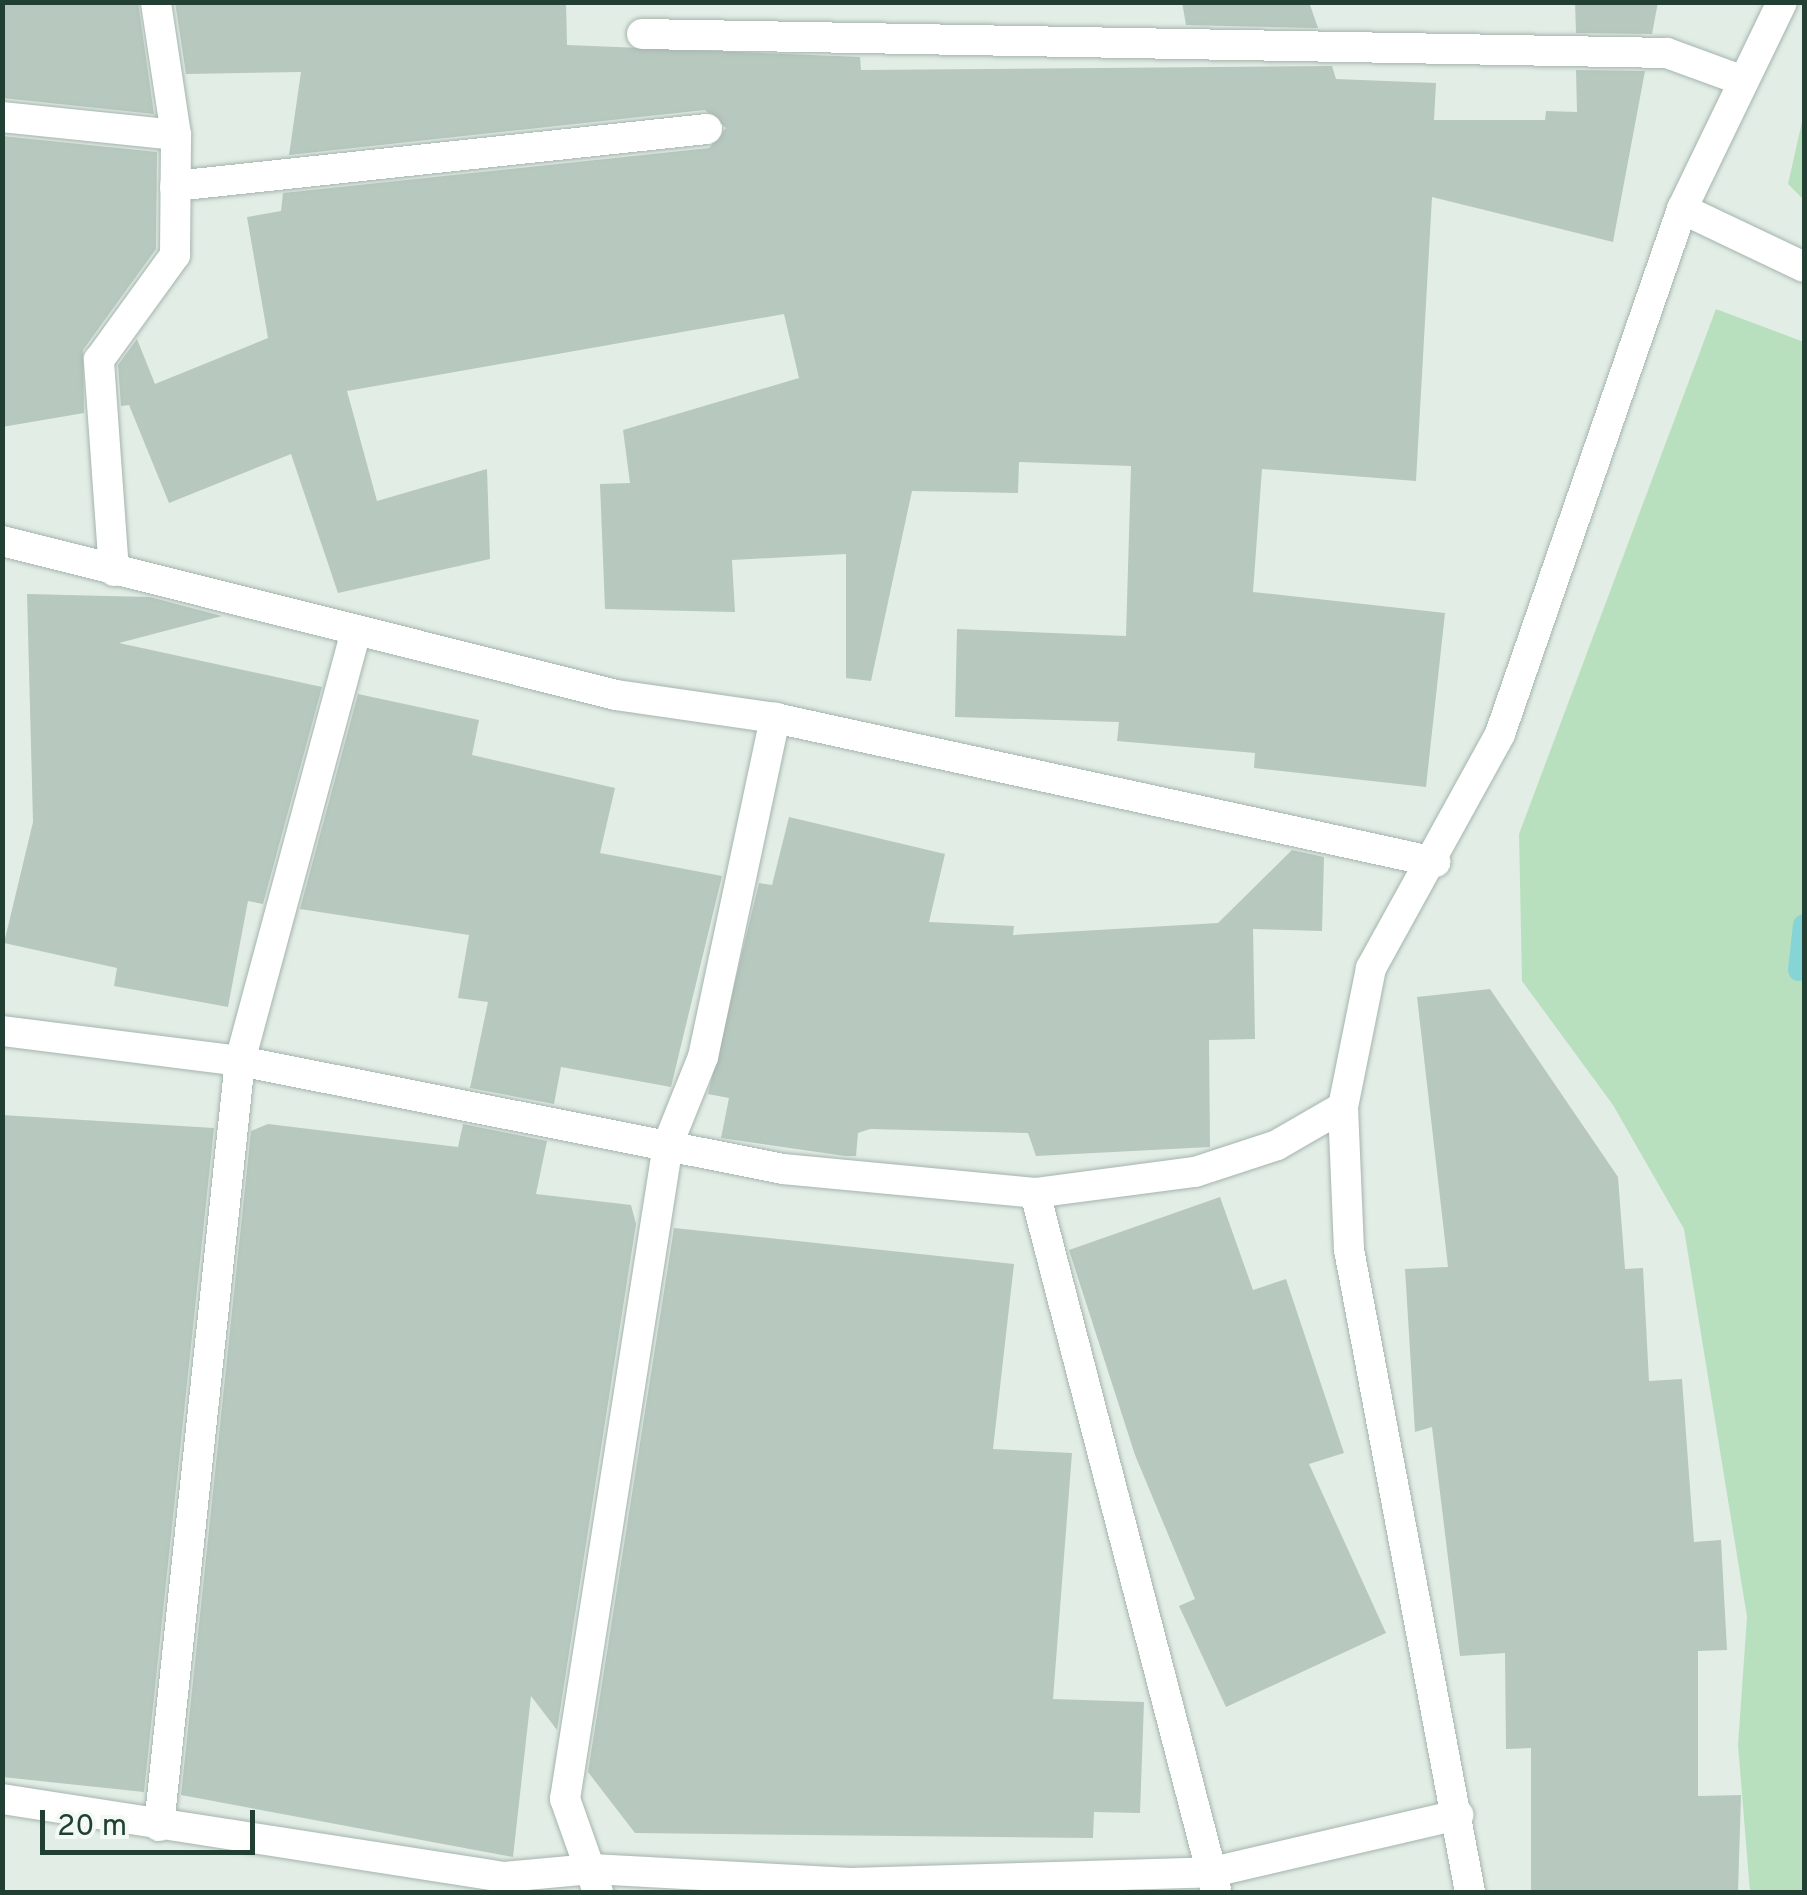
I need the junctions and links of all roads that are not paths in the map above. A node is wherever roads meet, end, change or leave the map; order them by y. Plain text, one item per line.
1 (156, 2) edge
2 (1782, 2) edge
3 (642, 34) dead end
4 (1738, 79) junction
5 (2, 117) edge
6 (707, 129) dead end
7 (176, 135) junction
8 (176, 186) junction
9 (1682, 209) junction
10 (1804, 267) edge
11 (2, 541) edge
12 (114, 570) junction
13 (356, 635) junction
14 (774, 718) junction
15 (1435, 862) junction
16 (2, 1031) edge
17 (240, 1061) junction
18 (1343, 1107) junction
19 (668, 1144) junction
20 (1034, 1193) junction
21 (2, 1799) edge
22 (1458, 1815) junction
23 (159, 1826) junction
24 (595, 1881) edge
25 (1215, 1882) edge
26 (850, 1888) edge
27 (1470, 1892) edge

1 - 7 street
2 - 4 street
3 - 4 street
4 - 9 street
5 - 7 street
6 - 8 street
7 - 8 street
8 - 12 street
9 - 10 street
9 - 15 street
11 - 12 street
12 - 13 street
13 - 14 street
13 - 17 street
14 - 15 street
14 - 19 street
15 - 18 street
16 - 17 street
17 - 19 street
17 - 23 street
18 - 20 street
18 - 22 street
19 - 20 street
19 - 24 street
20 - 25 street
21 - 23 street
22 - 25 street
22 - 27 street
23 - 24 street
24 - 26 street
25 - 26 street

